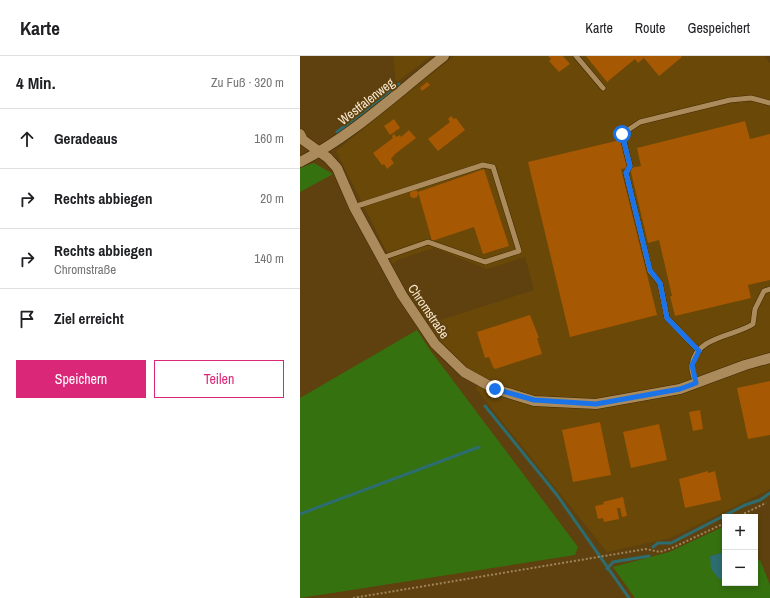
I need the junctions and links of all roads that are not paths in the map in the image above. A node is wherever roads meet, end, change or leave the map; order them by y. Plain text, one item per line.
1 (444, 56) edge
2 (576, 56) edge
3 (603, 88) dead end
4 (770, 103) edge
5 (300, 134) edge
6 (319, 153) junction
7 (300, 162) edge
8 (354, 207) junction
9 (382, 258) junction
10 (770, 289) edge
11 (699, 351) junction
12 (770, 358) edge
13 (696, 383) junction

1 - 6 street, Westfalenweg
2 - 3 lane
4 - 11 lane
5 - 6 street, Chromstraße
6 - 7 street, Westfalenweg
6 - 8 street, Chromstraße
8 - 9 street, Chromstraße
8 - 9 lane
9 - 13 street, Chromstraße
10 - 11 lane
11 - 13 lane
12 - 13 street, Chromstraße

